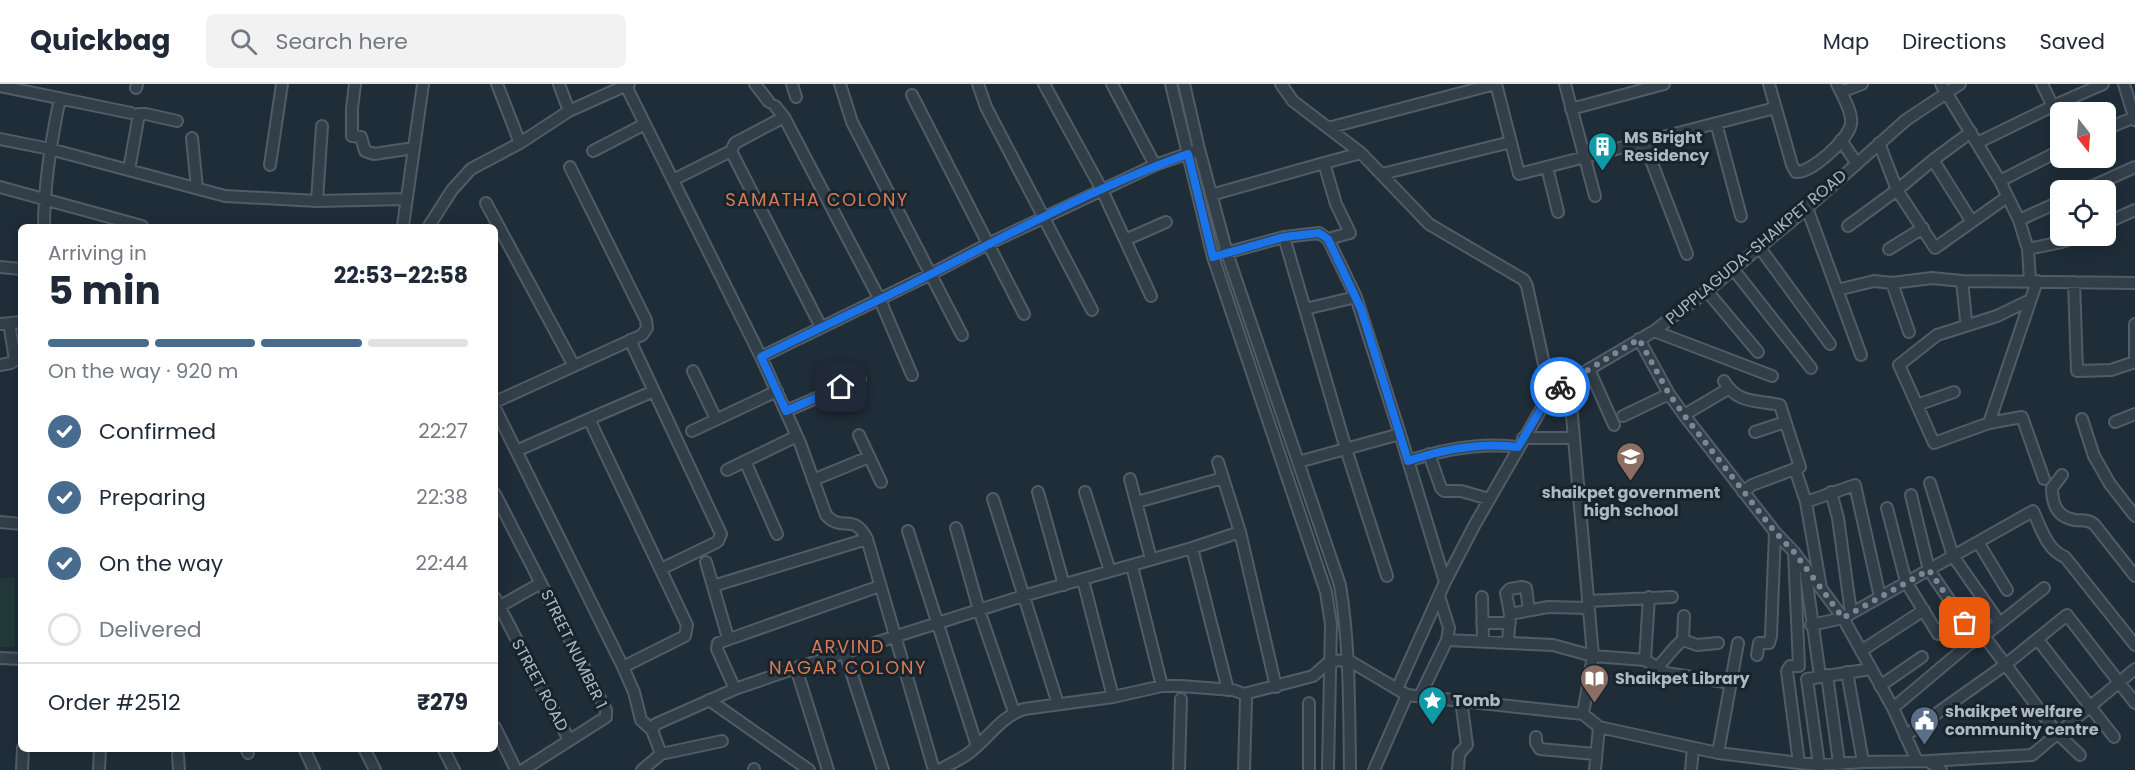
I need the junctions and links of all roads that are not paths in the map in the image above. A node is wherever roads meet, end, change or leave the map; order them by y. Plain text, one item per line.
1 (281, 84) edge
2 (355, 84) edge
3 (423, 84) edge
4 (497, 84) edge
5 (559, 84) edge
6 (755, 84) edge
7 (792, 84) edge
8 (840, 84) edge
9 (978, 84) edge
10 (1044, 84) edge
11 (1112, 84) edge
12 (1171, 84) edge
13 (1184, 84) edge
14 (1281, 84) edge
15 (1496, 84) edge
16 (1565, 84) edge
17 (1664, 84) edge
18 (1769, 84) edge
19 (1862, 84) edge
20 (1960, 84) edge
21 (2042, 84) edge
22 (2103, 84) edge
23 (2124, 84) edge
24 (628, 85) edge
25 (0, 86) edge
26 (1839, 88) edge
27 (1943, 88) edge
28 (912, 95) dead end
29 (796, 97) dead end
30 (60, 98) junction
31 (2051, 102) edge
32 (2062, 102) edge
33 (2050, 107) edge
34 (1775, 108) junction
35 (1571, 109) junction
36 (569, 111) junction
37 (131, 113) dead end
38 (784, 117) junction
39 (2135, 118) edge
40 (177, 122) dead end
41 (1716, 123) junction
42 (645, 124) junction
43 (2116, 125) edge
44 (322, 126) dead end
45 (1328, 128) junction
46 (1971, 132) junction
47 (192, 138) dead end
48 (0, 139) edge
49 (1841, 140) junction
50 (1511, 142) junction
51 (1644, 142) junction
52 (520, 143) junction
53 (1879, 143) junction
54 (1977, 143) junction
55 (414, 148) junction
56 (50, 149) junction
57 (1199, 149) junction
58 (593, 151) dead end
59 (731, 151) junction
60 (1361, 153) junction
61 (1188, 154) junction
62 (2050, 156) edge
63 (1584, 158) junction
64 (1933, 160) junction
65 (1324, 163) junction
66 (1857, 164) junction
67 (270, 165) dead end
68 (1155, 165) junction
69 (570, 167) dead end
70 (1547, 167) junction
71 (2135, 167) edge
72 (129, 170) junction
73 (1382, 174) junction
74 (673, 180) junction
75 (2106, 180) edge
76 (2000, 181) junction
77 (0, 187) edge
78 (197, 188) junction
79 (1102, 190) junction
80 (1897, 190) junction
81 (1211, 195) junction
82 (1595, 195) dead end
83 (2007, 197) junction
84 (44, 199) junction
85 (407, 200) junction
86 (317, 201) junction
87 (486, 203) dead end
88 (2050, 206) edge
89 (1807, 208) junction
90 (2135, 210) edge
91 (1558, 212) dead end
92 (1741, 216) dead end
93 (1044, 218) junction
94 (2116, 219) edge
95 (2019, 220) junction
96 (1166, 222) dead end
97 (1972, 222) junction
98 (44, 224) edge
99 (129, 224) edge
100 (403, 224) edge
101 (430, 224) edge
102 (497, 224) edge
103 (498, 225) edge
104 (1848, 226) dead end
105 (1923, 228) junction
106 (1284, 237) junction
107 (1328, 239) junction
108 (1125, 240) junction
109 (988, 244) junction
110 (2050, 244) edge
111 (1760, 248) junction
112 (1889, 249) dead end
113 (2028, 249) junction
114 (1227, 253) junction
115 (1687, 255) dead end
116 (1213, 257) junction
117 (0, 267) edge
118 (18, 269) edge
119 (1734, 270) junction
120 (931, 274) junction
121 (1962, 280) junction
122 (2033, 281) junction
123 (2074, 282) junction
124 (1892, 283) junction
125 (2135, 283) edge
126 (1837, 290) junction
127 (1707, 291) junction
128 (1151, 296) dead end
129 (1356, 297) junction
130 (880, 300) junction
131 (2030, 300) junction
132 (1305, 309) junction
133 (1092, 310) dead end
134 (1024, 314) dead end
135 (1966, 320) dead end
136 (10, 323) edge
137 (2135, 324) edge
138 (821, 327) junction
139 (1654, 331) junction
140 (1910, 332) dead end
141 (962, 335) dead end
142 (1639, 339) junction
143 (630, 340) junction
144 (1830, 344) dead end
145 (1758, 352) dead end
146 (1861, 355) dead end
147 (761, 357) junction
148 (2135, 362) edge
149 (0, 365) edge
150 (574, 366) junction
151 (1811, 368) dead end
152 (1589, 369) junction
153 (693, 371) dead end
154 (912, 375) dead end
155 (1772, 376) dead end
156 (1547, 378) dead end
157 (860, 379) dead end
158 (1569, 381) junction
159 (654, 391) junction
160 (777, 391) junction
161 (1954, 392) dead end
162 (1669, 394) junction
163 (498, 401) edge
164 (1917, 405) junction
165 (786, 411) junction
166 (498, 414) edge
167 (2135, 414) edge
168 (1684, 415) junction
169 (1623, 416) dead end
170 (589, 419) junction
171 (716, 419) junction
172 (2082, 419) dead end
173 (1785, 422) junction
174 (2115, 422) dead end
175 (1989, 423) junction
176 (1614, 425) dead end
177 (692, 431) dead end
178 (1755, 432) dead end
179 (1400, 434) junction
180 (859, 435) dead end
181 (797, 436) junction
182 (1574, 438) junction
183 (1520, 443) junction
184 (1346, 449) junction
185 (516, 451) junction
186 (1429, 454) junction
187 (869, 457) junction
188 (745, 461) junction
189 (1408, 461) junction
190 (1218, 462) dead end
191 (1298, 462) junction
192 (1795, 469) junction
193 (727, 470) dead end
194 (2062, 475) dead end
195 (1223, 478) junction
196 (1130, 479) dead end
197 (2044, 479) dead end
198 (813, 480) junction
199 (881, 482) dead end
200 (1930, 483) dead end
201 (1038, 492) dead end
202 (1085, 492) dead end
203 (1743, 492) junction
204 (1831, 492) junction
205 (1911, 495) dead end
206 (993, 499) dead end
207 (1489, 499) junction
208 (498, 500) edge
209 (1137, 502) junction
210 (1806, 502) junction
211 (1887, 508) dead end
212 (2135, 516) edge
213 (0, 522) edge
214 (18, 524) edge
215 (956, 528) dead end
216 (908, 531) dead end
217 (1240, 532) junction
218 (1775, 532) junction
219 (777, 534) dead end
220 (867, 538) junction
221 (1978, 542) junction
222 (1192, 548) junction
223 (1794, 552) junction
224 (1953, 556) junction
225 (1151, 559) junction
226 (706, 562) dead end
227 (1132, 566) junction
228 (661, 568) junction
229 (1805, 568) junction
230 (1929, 570) junction
231 (1110, 571) junction
232 (1386, 576) dead end
233 (2135, 576) edge
234 (1083, 580) junction
235 (1445, 582) junction
236 (1906, 582) junction
237 (541, 583) junction
238 (880, 585) junction
239 (1064, 585) junction
240 (713, 586) junction
241 (2044, 588) dead end
242 (1822, 590) junction
243 (2007, 590) dead end
244 (1023, 596) junction
245 (1439, 596) junction
246 (1482, 597) dead end
247 (1649, 597) junction
248 (1672, 597) dead end
249 (1880, 597) junction
250 (498, 604) edge
251 (1589, 604) junction
252 (498, 609) edge
253 (979, 610) junction
254 (1529, 610) junction
255 (1924, 610) junction
256 (1847, 615) junction
257 (1684, 616) dead end
258 (1510, 619) junction
259 (1482, 623) junction
260 (1965, 623) dead end
261 (2000, 623) junction
262 (937, 624) junction
263 (1811, 625) junction
264 (1938, 634) dead end
265 (1984, 636) junction
266 (728, 638) junction
267 (895, 638) junction
268 (1447, 640) junction
269 (1683, 640) junction
270 (2038, 640) junction
271 (1483, 641) junction
272 (1508, 642) junction
273 (1718, 643) dead end
274 (1738, 643) dead end
275 (2135, 645) edge
276 (1862, 651) junction
277 (845, 653) junction
278 (1757, 655) dead end
279 (1593, 656) junction
280 (1922, 657) dead end
281 (0, 658) edge
282 (18, 659) edge
283 (1348, 660) junction
284 (1645, 660) junction
285 (1330, 662) junction
286 (2005, 665) junction
287 (623, 667) junction
288 (1657, 667) junction
289 (796, 668) junction
290 (1871, 669) junction
291 (2135, 669) edge
292 (1847, 672) junction
293 (1823, 675) junction
294 (1731, 683) junction
295 (2118, 683) junction
296 (1162, 686) junction
297 (1880, 686) junction
298 (1276, 687) junction
299 (735, 689) junction
300 (1397, 689) junction
301 (1228, 690) junction
302 (1407, 695) junction
303 (1420, 696) junction
304 (1113, 697) junction
305 (1181, 699) dead end
306 (710, 700) junction
307 (1246, 700) dead end
308 (1461, 700) junction
309 (1310, 703) dead end
310 (1058, 704) junction
311 (2135, 704) edge
312 (2090, 707) junction
313 (1893, 708) junction
314 (1014, 712) junction
315 (1583, 714) junction
316 (1599, 727) junction
317 (652, 730) junction
318 (498, 733) edge
319 (2057, 734) junction
320 (1905, 736) junction
321 (1536, 737) dead end
322 (2114, 738) dead end
323 (569, 740) junction
324 (722, 741) dead end
325 (977, 746) junction
326 (1693, 748) junction
327 (23, 752) edge
328 (100, 752) edge
329 (306, 752) edge
330 (366, 752) edge
331 (445, 752) edge
332 (1718, 753) junction
333 (661, 754) junction
334 (1595, 754) junction
335 (178, 755) dead end
336 (2080, 755) dead end
337 (1923, 761) junction
338 (1863, 762) junction
339 (1799, 764) junction
340 (1819, 765) junction
341 (1840, 767) edge
342 (647, 769) edge
343 (22, 770) edge
344 (99, 770) edge
345 (179, 770) edge
346 (314, 770) edge
347 (375, 770) edge
348 (454, 770) edge
349 (516, 770) edge
350 (524, 770) edge
351 (809, 770) edge
352 (828, 770) edge
353 (883, 770) edge
354 (934, 770) edge
355 (939, 770) edge
356 (1179, 770) edge
357 (1244, 770) edge
358 (1309, 770) edge
359 (1328, 770) edge
360 (1350, 770) edge
361 (1374, 770) edge
362 (1458, 770) edge
363 (1595, 770) edge
364 (1691, 770) edge
365 (1941, 770) edge

1 - 67 street
2 - 55 street
3 - 55 street
4 - 52 street
5 - 36 street
6 - 38 street
7 - 29 street
8 - 120 street
9 - 93 street
10 - 79 street
11 - 68 street
12 - 61 street
13 - 57 street
14 - 45 street
15 - 45 street
15 - 50 street
16 - 35 street
17 - 35 street
18 - 34 street
19 - 26 street
20 - 27 street, PUPPLAGUDA-SHAIKPET ROAD
21 - 31 street
22 - 32 street
23 - 39 street
24 - 36 street
24 - 42 street
25 - 30 street
26 - 49 street
27 - 46 street
27 - 53 street, PUPPLAGUDA-SHAIKPET ROAD
28 - 109 street
30 - 37 street
30 - 56 street
33 - 54 street
34 - 41 street
34 - 49 street
35 - 63 street
36 - 52 street
38 - 59 street
38 - 130 street
39 - 43 street
40 - 72 street
41 - 51 street
41 - 92 street
42 - 58 street
42 - 74 street
44 - 86 street
45 - 60 street
46 - 54 street
46 - 64 street
47 - 78 street
48 - 56 street
49 - 66 street
50 - 70 street
50 - 73 street
51 - 63 street
51 - 115 street
52 - 101 street
53 - 66 street, PUPPLAGUDA-SHAIKPET ROAD
53 - 80 street
54 - 76 street
55 - 85 street
56 - 72 street
56 - 84 street
57 - 61 street
57 - 81 street
59 - 74 street
59 - 138 street
60 - 65 street
60 - 73 street
61 - 68 street
61 - 116 street
62 - 76 street
63 - 70 street
63 - 82 street
64 - 80 street
64 - 97 street
65 - 81 street
65 - 107 street
66 - 89 street, PUPPLAGUDA-SHAIKPET ROAD
68 - 79 street
69 - 143 street
70 - 91 street
71 - 75 street
72 - 78 street
73 - 156 street
74 - 147 street
76 - 83 street
77 - 84 street
78 - 86 street
79 - 93 street
79 - 108 street
80 - 104 street
80 - 105 street
81 - 114 street
83 - 95 street
83 - 97 street
84 - 98 street
84 - 99 street
85 - 86 street
85 - 100 street
87 - 102 street
88 - 95 street
89 - 111 street, PUPPLAGUDA-SHAIKPET ROAD
89 - 126 street
90 - 94 street
93 - 109 street
93 - 133 street
95 - 113 street
96 - 108 street
97 - 105 street
103 - 150 street
105 - 112 street
106 - 107 street
106 - 114 street
106 - 132 street
107 - 129 street
108 - 128 street
109 - 120 street
109 - 134 street
110 - 113 street
111 - 119 street, PUPPLAGUDA-SHAIKPET ROAD
111 - 144 street
113 - 122 street
114 - 116 street
114 - 191 street
116 - 285 street
117 - 118 street
119 - 127 street, PUPPLAGUDA-SHAIKPET ROAD
119 - 151 street
120 - 130 street
120 - 141 street
121 - 122 street
121 - 124 street
121 - 135 street
122 - 123 street
122 - 131 street
123 - 125 street
123 - 148 street
124 - 126 street
124 - 140 street
126 - 146 street
127 - 139 street, PUPPLAGUDA-SHAIKPET ROAD
127 - 145 street
129 - 132 street
129 - 179 street
130 - 138 street
130 - 154 street
131 - 164 street
131 - 175 street
132 - 184 street
136 - 149 street
137 - 148 street
138 - 147 street
139 - 142 street, PUPPLAGUDA-SHAIKPET ROAD
139 - 155 street
142 - 152 street, PUPPLAGUDA-SHAIKPET ROAD
142 - 162 street
143 - 150 street
143 - 159 street
147 - 160 street
150 - 163 street
152 - 158 street, PUPPLAGUDA-SHAIKPET ROAD
152 - 176 street
153 - 171 street
157 - 165 street
158 - 182 street
158 - 183 street, PUPPLAGUDA-SHAIKPET ROAD
159 - 170 street
159 - 228 street
160 - 165 street
160 - 171 street
161 - 164 street
162 - 168 street
162 - 169 street
164 - 175 street
165 - 181 street
166 - 185 street
167 - 174 street
168 - 173 street
168 - 203 street
170 - 185 street
170 - 228 street
171 - 177 street
172 - 212 street
173 - 178 street
173 - 192 street
175 - 197 street
179 - 184 street
179 - 189 street
180 - 187 street
181 - 188 street
181 - 198 street
182 - 183 street
182 - 251 street
183 - 186 street
183 - 207 street, PUPPLAGUDA-SHAIKPET ROAD
184 - 191 street
184 - 232 street
185 - 287 street
186 - 189 street
186 - 207 street
187 - 198 street
187 - 199 street
188 - 193 street
188 - 219 street
189 - 235 street
190 - 195 street
191 - 283 street
192 - 203 street
192 - 210 street
194 - 233 street
195 - 209 street
195 - 217 street
196 - 209 street
198 - 220 street
200 - 224 street
201 - 239 street
202 - 231 street
203 - 218 street
204 - 210 street
204 - 249 street
204 - 256 street
205 - 230 street
206 - 244 street
207 - 235 street, PUPPLAGUDA-SHAIKPET ROAD
208 - 237 street, STREET NUMBER 1
209 - 225 street
210 - 242 street
211 - 236 street
213 - 214 street
215 - 253 street
216 - 262 street
217 - 222 street
217 - 298 street
218 - 223 street
218 - 278 street
220 - 238 street
220 - 240 street
221 - 224 street
221 - 243 street
221 - 275 street
222 - 225 street
222 - 301 street
223 - 229 street
223 - 339 street
224 - 230 street
224 - 261 street
225 - 227 street
226 - 240 street
227 - 231 street
227 - 296 street
228 - 287 street
229 - 242 street
229 - 263 street
230 - 236 street
230 - 260 street
231 - 234 street
234 - 239 street
234 - 304 street
235 - 245 street, PUPPLAGUDA-SHAIKPET ROAD
236 - 249 street
236 - 255 street
237 - 250 street
237 - 323 street, STREET NUMBER 1
238 - 266 street
238 - 267 street
239 - 244 street
240 - 266 street
241 - 261 street
242 - 256 street
244 - 253 street
244 - 310 street
245 - 268 street
245 - 300 street, PUPPLAGUDA-SHAIKPET ROAD
246 - 259 street
247 - 248 street
247 - 251 street
247 - 284 street
249 - 256 street
251 - 254 street
251 - 279 street
252 - 323 street, STREET ROAD
253 - 262 street
253 - 314 street
254 - 258 street
254 - 258 street
255 - 264 street
255 - 276 street
256 - 263 street
256 - 276 street
257 - 269 street
258 - 259 street
258 - 272 street
259 - 271 street
261 - 265 street
262 - 267 street
262 - 325 street
263 - 293 street
265 - 286 street
265 - 313 street
266 - 299 street
267 - 277 street
267 - 354 street
268 - 271 street
268 - 303 street
269 - 273 street
269 - 288 street
270 - 286 street
270 - 295 street
270 - 312 street
271 - 272 street
272 - 279 street
274 - 294 street
276 - 290 street
277 - 289 street
277 - 353 street
279 - 284 street
279 - 315 street
280 - 297 street
281 - 282 street
283 - 285 street
283 - 300 street
283 - 360 street
284 - 288 street
285 - 298 street
285 - 359 street
286 - 319 street
286 - 320 street
287 - 317 street
288 - 294 street
289 - 299 street
289 - 352 street
290 - 292 street
290 - 297 street
291 - 295 street
292 - 293 street
292 - 338 street
293 - 340 street
293 - 341 street
294 - 332 street
295 - 311 street
295 - 312 street
296 - 301 street
296 - 304 street
297 - 313 street
298 - 301 street
299 - 306 street
300 - 302 street
302 - 303 street
302 - 361 street
303 - 308 street
304 - 310 street
305 - 356 street
306 - 317 street
306 - 351 street
307 - 357 street
308 - 315 street
308 - 362 street
309 - 358 street
310 - 314 street
312 - 319 street
312 - 322 street
313 - 320 street
314 - 325 street
315 - 316 street
316 - 326 street
316 - 334 street
317 - 333 street
318 - 349 street
319 - 336 street
319 - 337 street
320 - 337 street
321 - 334 street
323 - 350 street, STREET NUMBER 1
324 - 333 street
325 - 355 street
326 - 332 street
326 - 364 street
327 - 343 street
328 - 344 street
329 - 346 street
330 - 347 street
331 - 348 street
332 - 339 street
333 - 342 street
334 - 363 street
335 - 345 street
337 - 338 street
337 - 365 street
338 - 341 street
339 - 340 street
340 - 341 street

